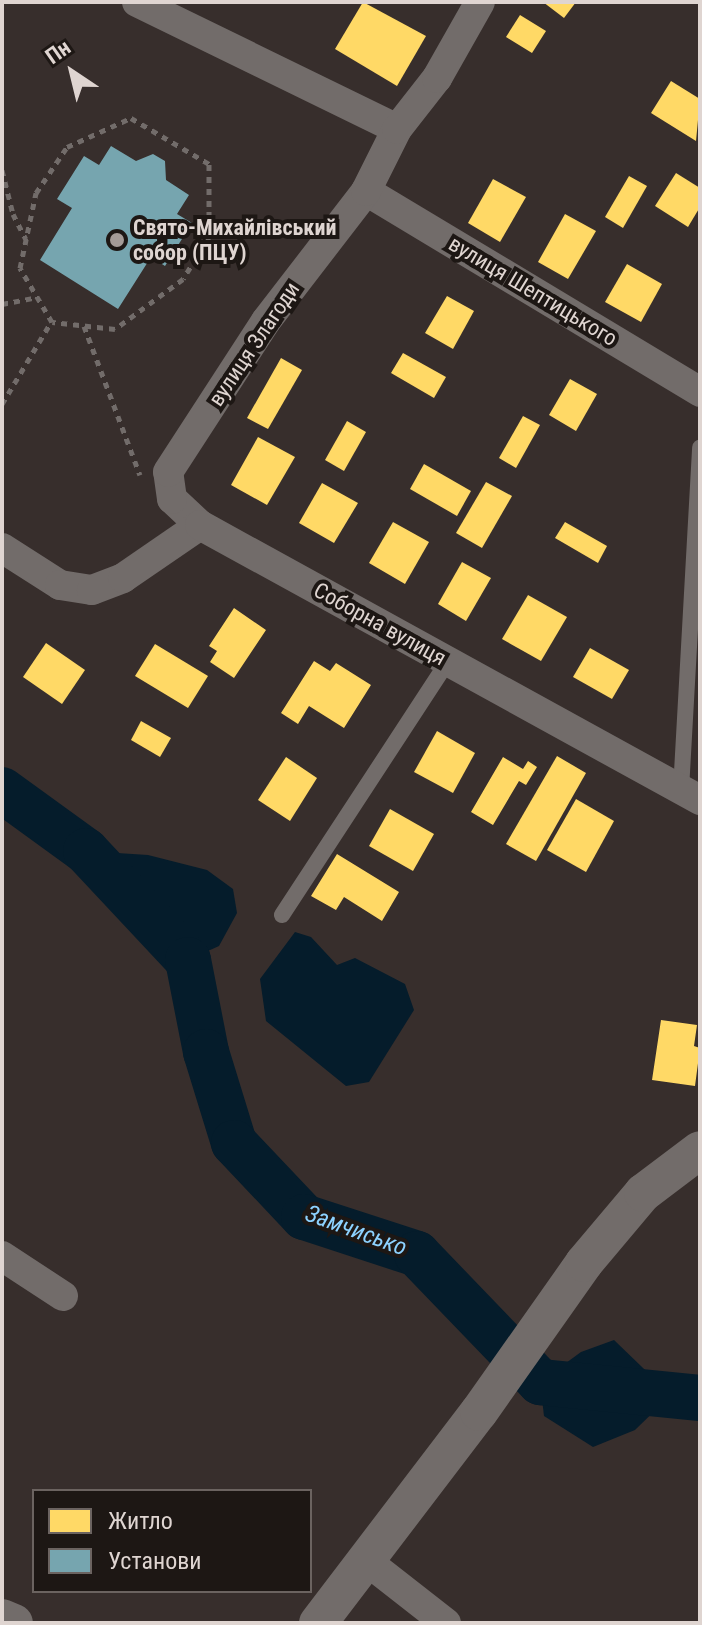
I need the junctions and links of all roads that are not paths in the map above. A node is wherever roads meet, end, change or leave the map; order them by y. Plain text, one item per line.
1 (137, 2) edge
2 (480, 2) edge
3 (397, 129) junction
4 (366, 191) junction
5 (700, 392) edge
6 (700, 448) edge
7 (200, 525) junction
8 (2, 548) edge
9 (448, 661) junction
10 (691, 795) edge
11 (282, 915) dead end
12 (700, 1150) edge
13 (2, 1256) edge
14 (63, 1296) dead end
15 (368, 1562) junction
16 (2, 1618) edge
17 (14, 1623) edge
18 (318, 1623) edge
19 (446, 1623) edge

1 - 3 street
2 - 3 street, вулиця Злагоди
3 - 4 street, вулиця Злагоди
4 - 5 street, вулиця Шептицького
4 - 7 street, вулиця Злагоди
6 - 10 lane
7 - 8 street
7 - 9 street, Соборна вулиця
9 - 10 street, Соборна вулиця
9 - 11 lane
12 - 15 street
13 - 14 street
15 - 18 street
15 - 19 street
16 - 17 street

